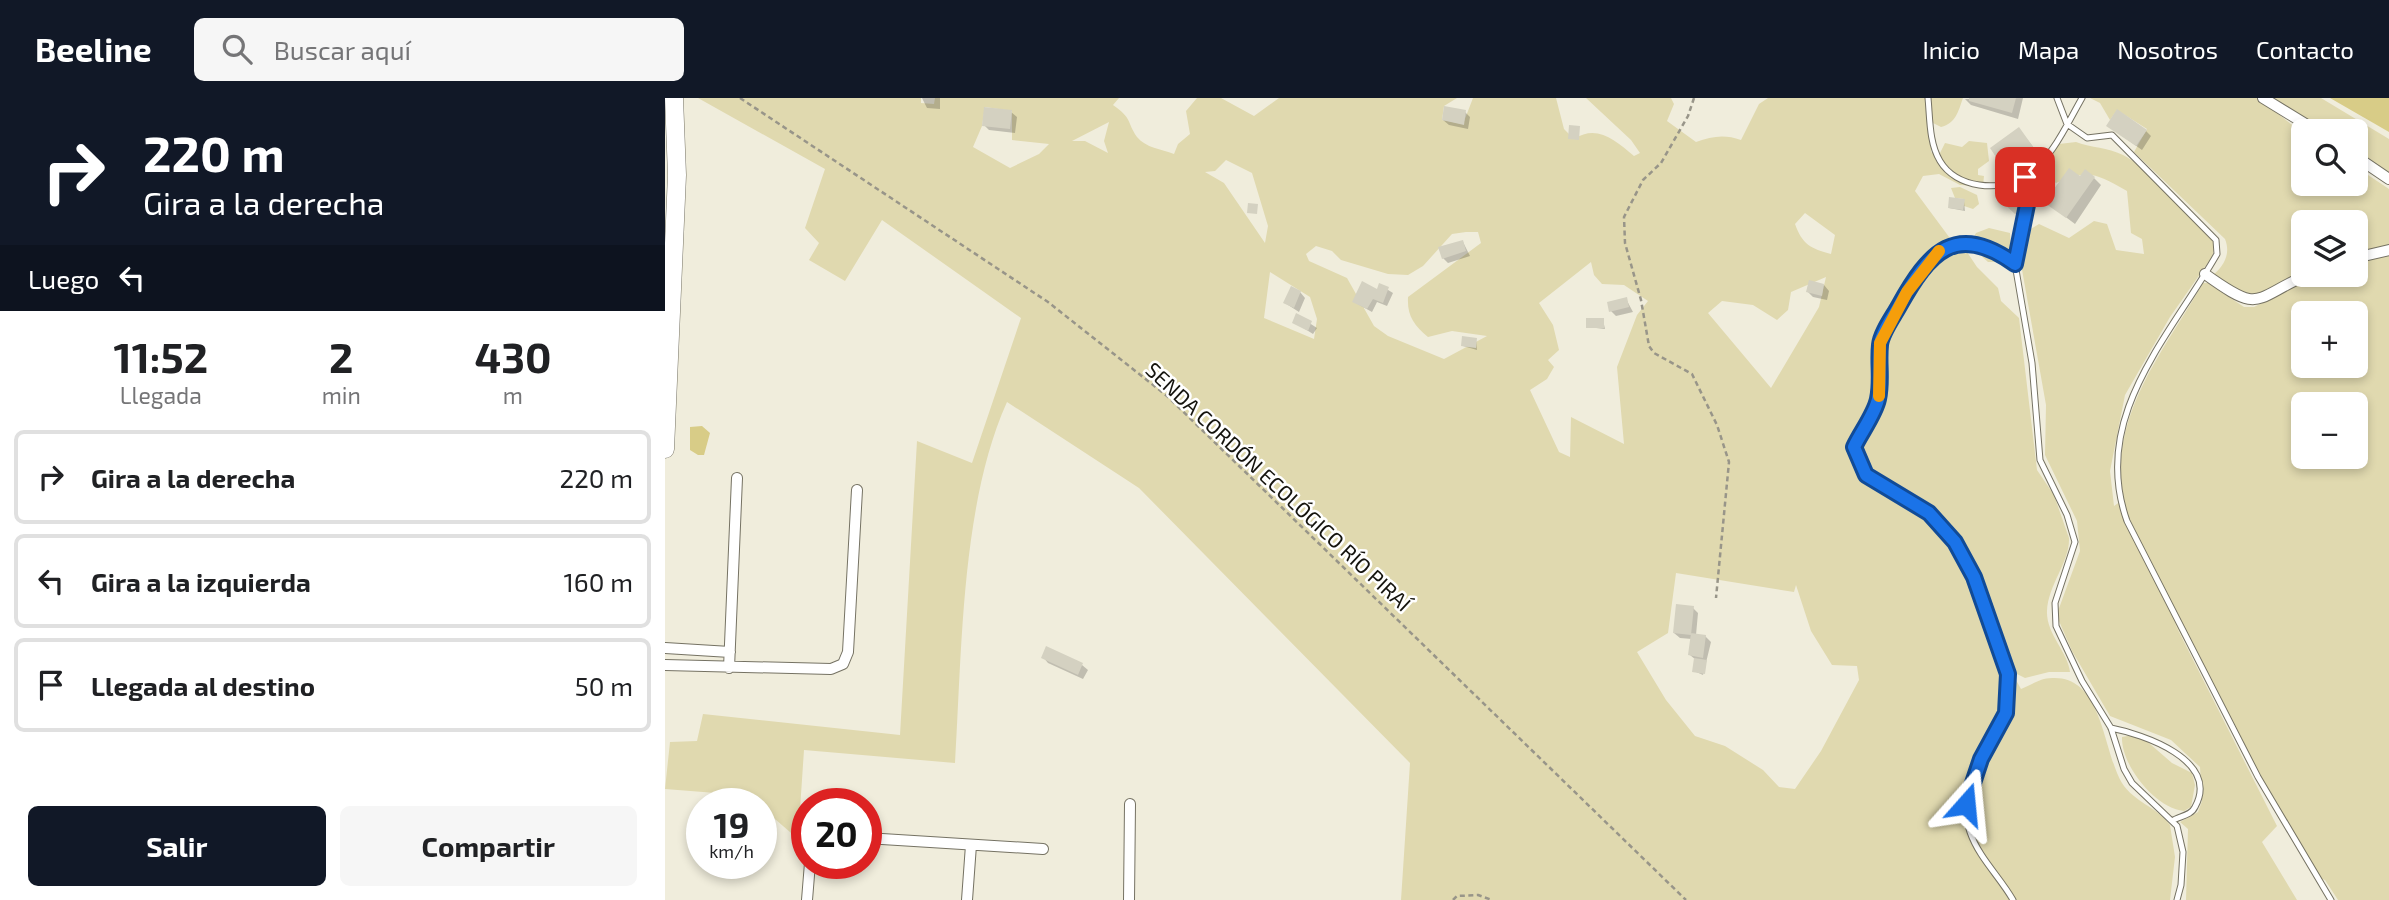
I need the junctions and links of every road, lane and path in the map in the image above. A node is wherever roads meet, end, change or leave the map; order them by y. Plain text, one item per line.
1 (740, 98) edge
2 (1694, 98) edge
3 (1928, 98) edge
4 (2057, 98) edge
5 (2082, 98) edge
6 (2263, 98) edge
7 (671, 107) edge
8 (2297, 119) edge
9 (2067, 124) junction
10 (2368, 165) edge
11 (2025, 177) junction
12 (2389, 179) edge
13 (2389, 250) edge
14 (2368, 255) edge
15 (2015, 264) junction
16 (2206, 274) junction
17 (2291, 283) edge
18 (666, 412) edge
19 (665, 449) edge
20 (737, 478) dead end
21 (857, 490) dead end
22 (1716, 598) dead end
23 (665, 648) edge
24 (730, 652) junction
25 (665, 665) edge
26 (729, 668) junction
27 (2111, 727) junction
28 (1130, 804) dead end
29 (2172, 821) junction
30 (882, 839) edge
31 (971, 845) junction
32 (1043, 849) dead end
33 (809, 879) edge
34 (807, 900) edge
35 (967, 900) edge
36 (1129, 900) edge
37 (1453, 900) edge
38 (1492, 900) edge
39 (1686, 900) edge
40 (2013, 900) edge
41 (2177, 900) edge
42 (2331, 900) edge

1 - 39 path, SENDA CORDÓN ECOLÓGICO RÍO PIRAÍ
2 - 22 path
3 - 11 lane
4 - 9 lane
5 - 9 lane
6 - 8 street
7 - 18 main road
9 - 11 lane
9 - 16 lane
10 - 12 street
11 - 15 lane
13 - 14 street
15 - 27 lane
15 - 40 lane
16 - 17 street
16 - 42 lane
18 - 19 main road
20 - 24 street
21 - 26 street
23 - 24 street
24 - 26 street
25 - 26 street
27 - 29 lane
27 - 29 lane
28 - 36 street
29 - 41 lane
30 - 31 street
31 - 32 street
31 - 35 street
33 - 34 street
37 - 38 path

